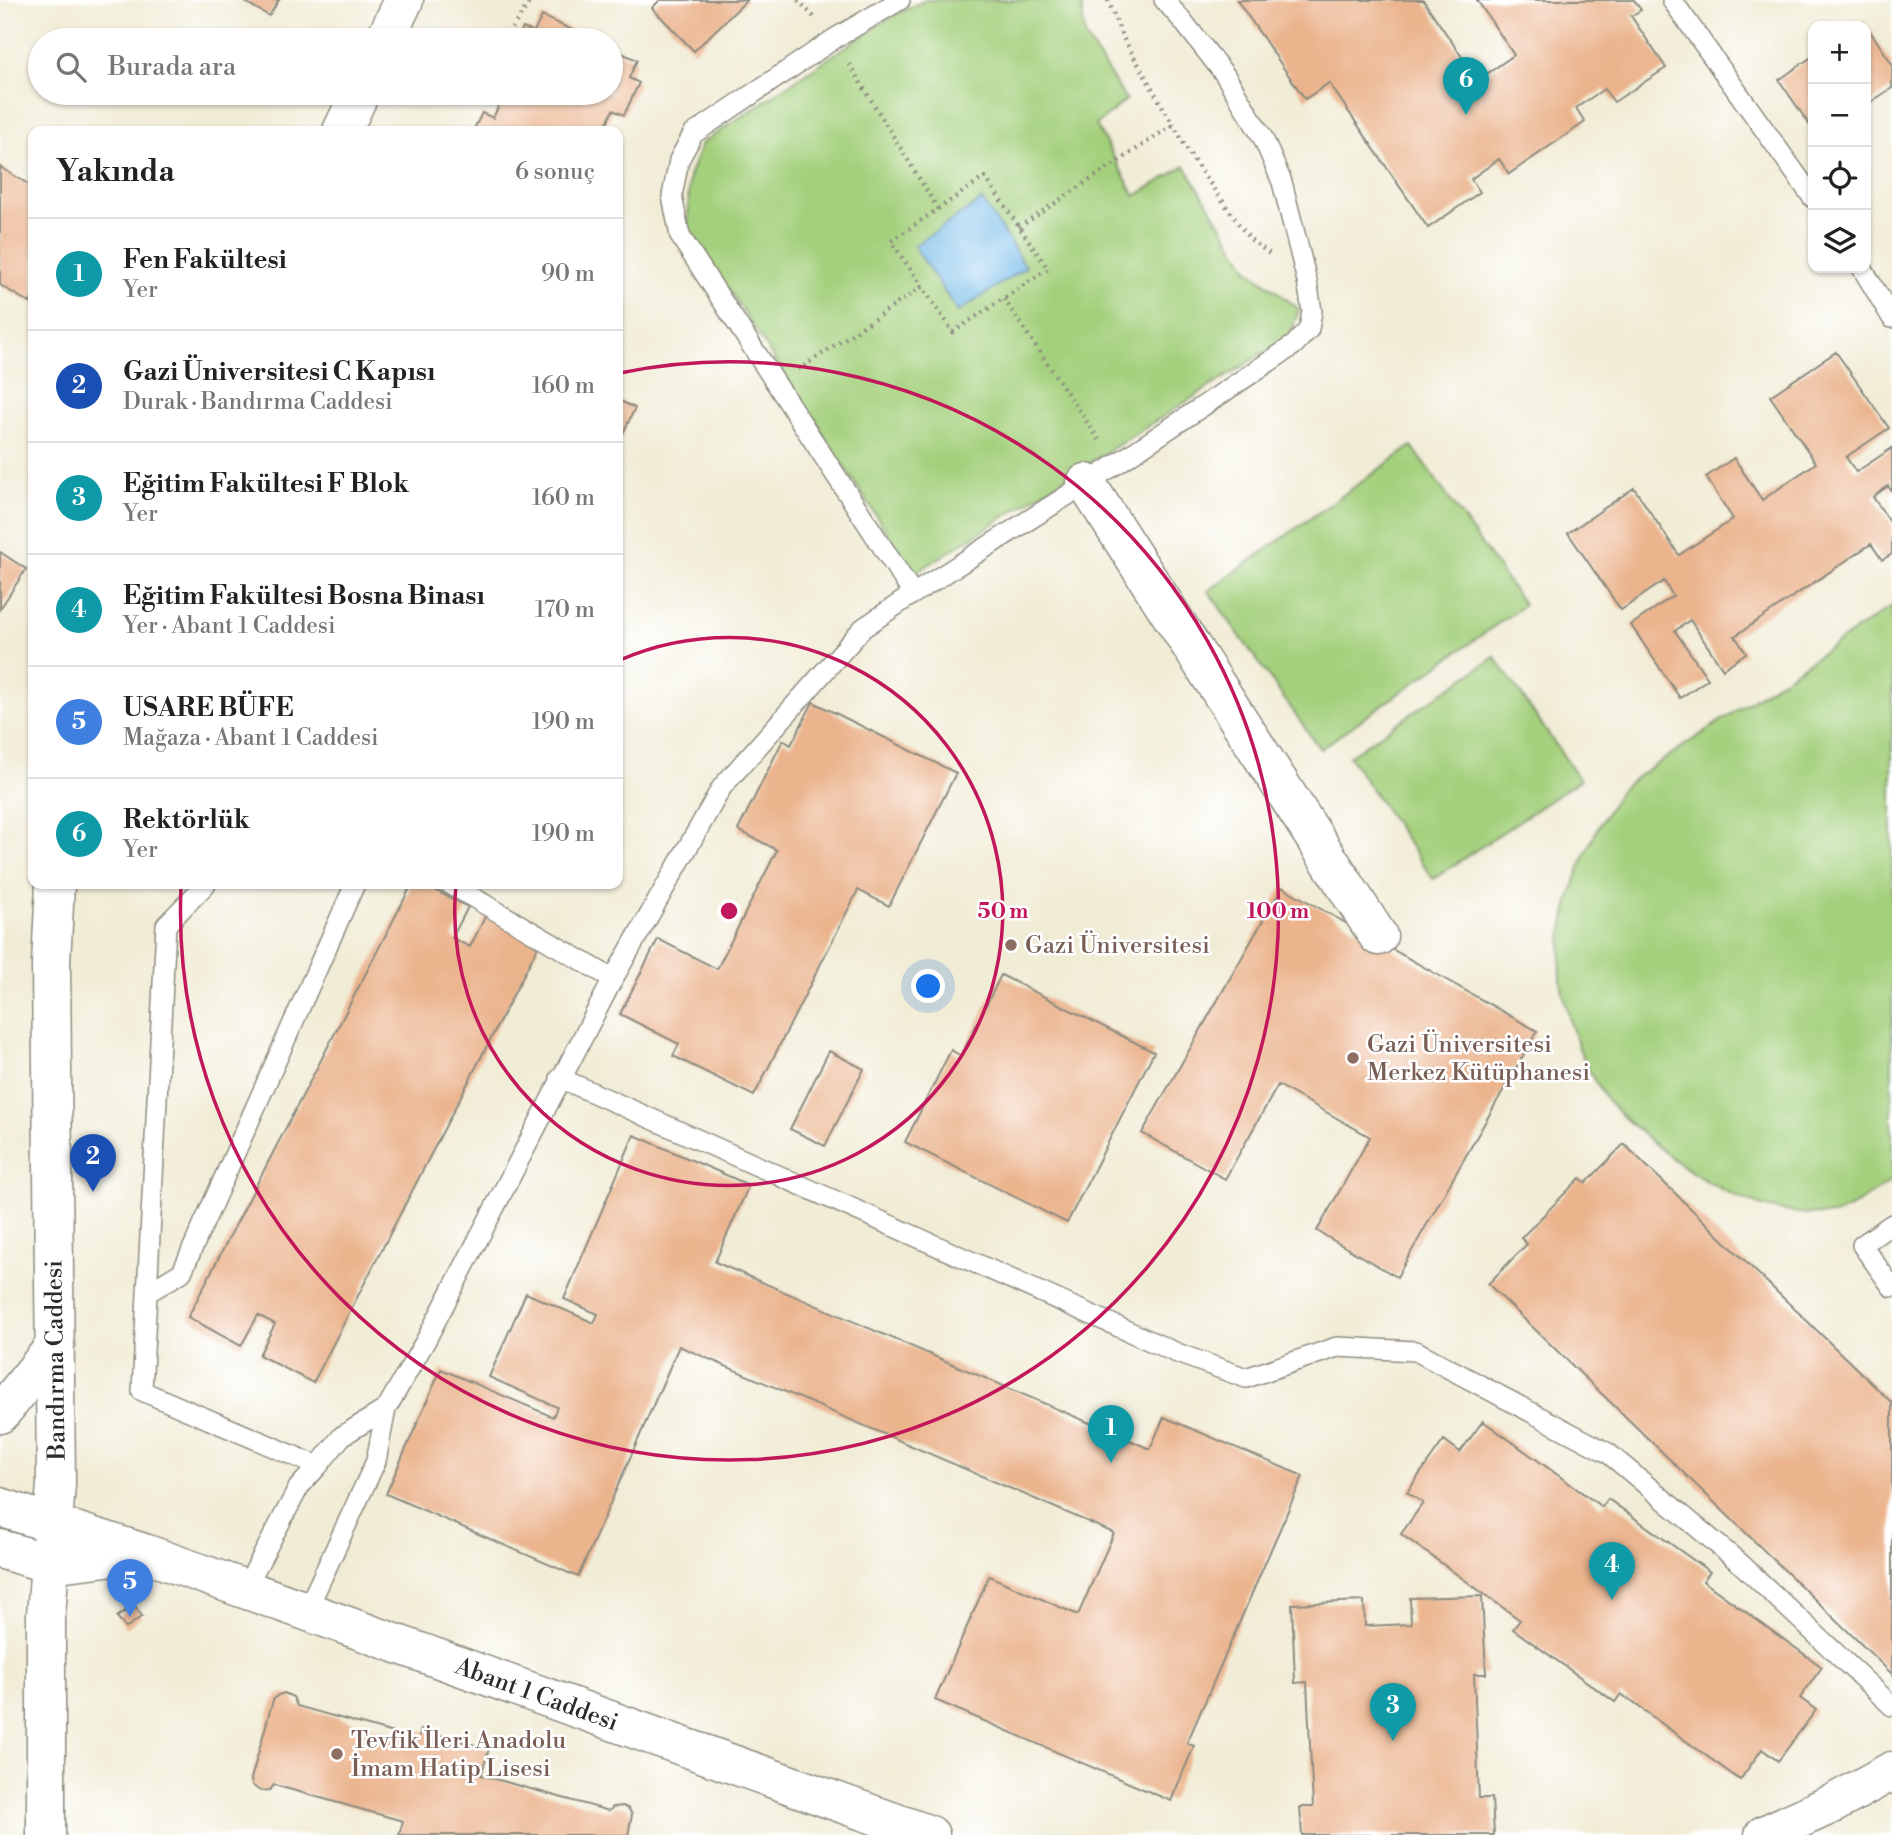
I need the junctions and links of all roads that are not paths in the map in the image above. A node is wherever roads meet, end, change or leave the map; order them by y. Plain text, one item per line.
1 (404, 0) edge
2 (900, 0) edge
3 (1164, 0) edge
4 (1672, 0) edge
5 (391, 28) edge
6 (354, 105) edge
7 (344, 126) edge
8 (1808, 191) edge
9 (1865, 273) edge
10 (1892, 318) edge
11 (1101, 474) junction
12 (913, 594) junction
13 (55, 889) edge
14 (201, 889) edge
15 (353, 889) edge
16 (459, 889) edge
17 (1378, 936) dead end
18 (613, 979) junction
19 (561, 1078) junction
20 (1892, 1224) edge
21 (1892, 1287) edge
22 (147, 1293) junction
23 (55, 1346) junction
24 (386, 1409) junction
25 (0, 1414) edge
26 (318, 1466) junction
27 (0, 1507) edge
28 (53, 1524) junction
29 (0, 1549) edge
30 (144, 1553) junction
31 (50, 1564) junction
32 (245, 1590) junction
33 (306, 1612) junction
34 (1892, 1706) edge
35 (1892, 1771) edge
36 (46, 1835) edge
37 (930, 1835) edge
38 (1764, 1835) edge

1 - 5 street
2 - 12 lane
3 - 11 lane
4 - 8 lane
6 - 7 street
9 - 10 lane
11 - 12 lane
11 - 17 street
12 - 18 lane
13 - 23 street, Bandırma Caddesi
14 - 22 lane
15 - 22 lane
16 - 18 lane
18 - 19 lane
19 - 24 lane
19 - 34 lane
20 - 21 lane
22 - 26 lane
23 - 25 street
23 - 28 street, Bandırma Caddesi
24 - 26 lane
24 - 33 lane
26 - 32 lane
27 - 28 street, Abant 1 Caddesi
28 - 30 street, Abant 1 Caddesi
28 - 31 street, Bandırma Caddesi
29 - 31 street, Abant 1 Caddesi
30 - 31 street, Abant 1 Caddesi
30 - 32 street, Abant 1 Caddesi
31 - 36 street, Bandırma Caddesi
32 - 33 street, Abant 1 Caddesi
33 - 37 street, Abant 1 Caddesi
35 - 38 street

